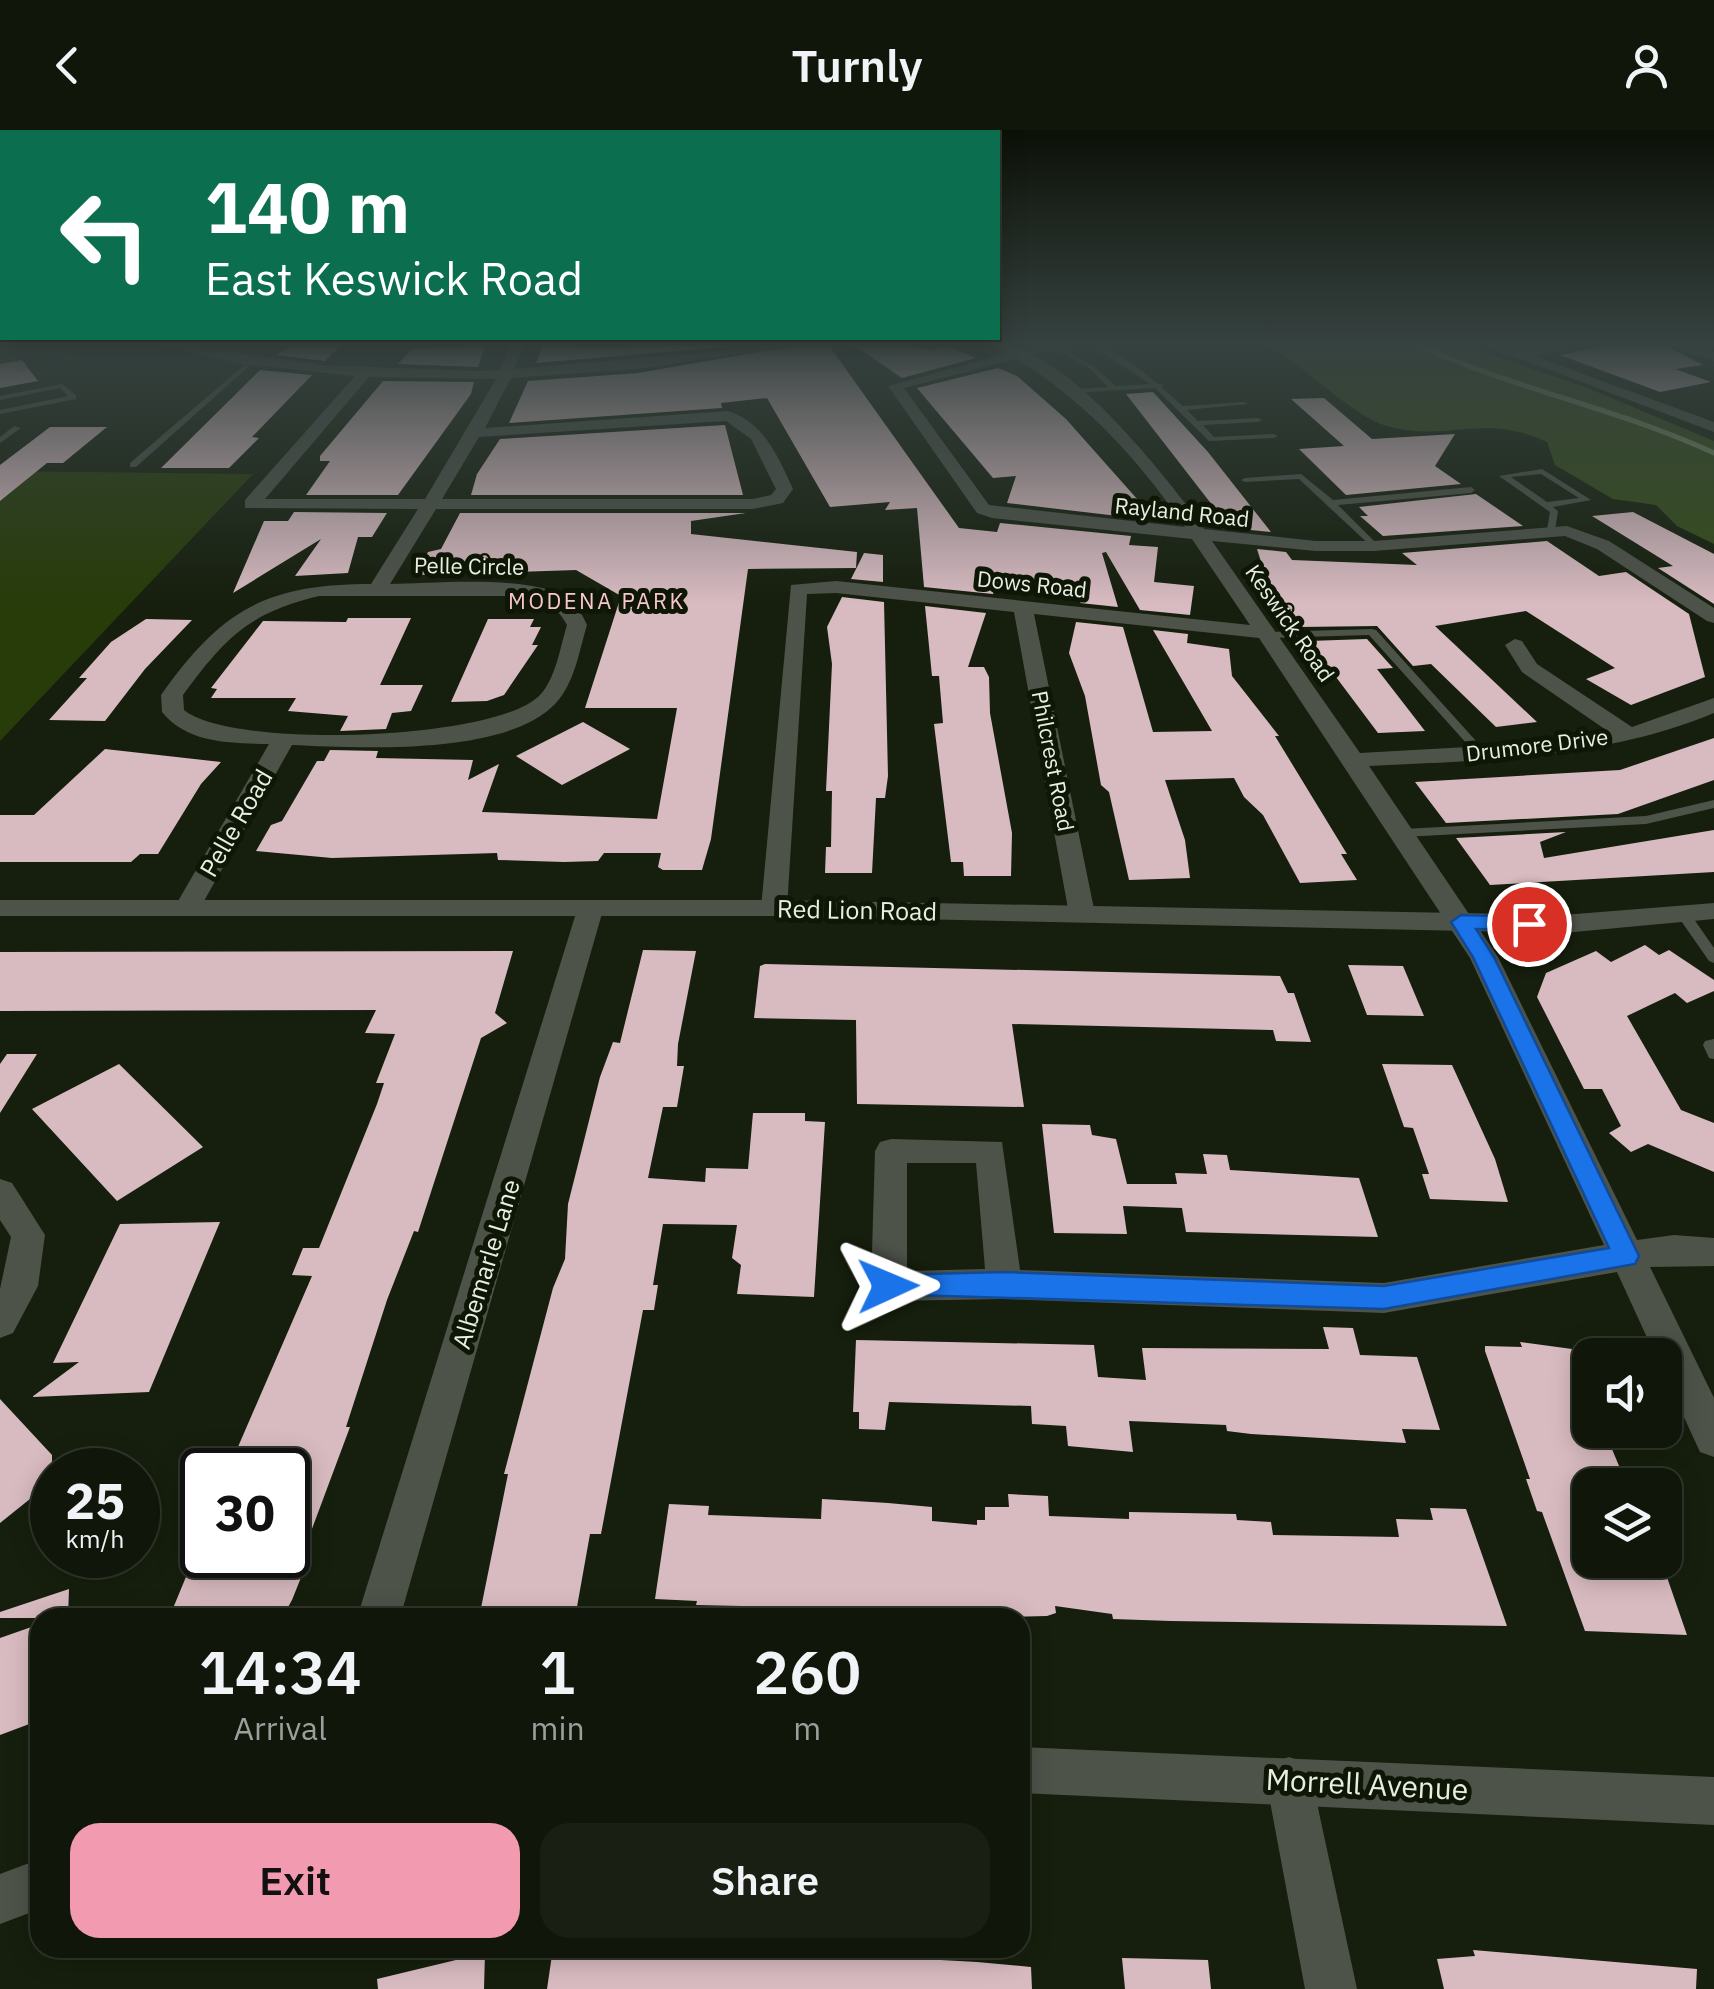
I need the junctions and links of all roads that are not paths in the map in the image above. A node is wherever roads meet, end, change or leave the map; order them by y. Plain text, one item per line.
1 (172, 431) edge
2 (314, 431) edge
3 (496, 431) edge
4 (756, 431) edge
5 (925, 431) edge
6 (1117, 431) edge
7 (1204, 431) edge
8 (476, 432) joint
9 (1274, 436) dead end
10 (133, 465) dead end
11 (1245, 480) dead end
12 (1471, 490) dead end
13 (1331, 503) junction
14 (1544, 505) junction
15 (431, 506) junction
16 (1550, 530) junction
17 (1200, 536) junction
18 (1374, 546) junction
19 (377, 590) junction
20 (1023, 608) junction
21 (1714, 617) edge
22 (1266, 634) junction
23 (1516, 645) dead end
24 (1714, 704) edge
25 (1627, 734) junction
26 (286, 738) junction
27 (1481, 753) junction
28 (1356, 760) junction
29 (1714, 804) edge
30 (1403, 833) junction
31 (0, 908) edge
32 (186, 908) junction
33 (774, 908) junction
34 (590, 910) junction
35 (1714, 912) edge
36 (1082, 914) junction
37 (1684, 915) junction
38 (1461, 922) junction
39 (1714, 958) edge
40 (1714, 1044) edge
41 (1714, 1054) edge
42 (0, 1192) edge
43 (1714, 1252) edge
44 (1626, 1256) junction
45 (1004, 1284) junction
46 (0, 1322) edge
47 (1714, 1439) edge
48 (381, 1608) edge
49 (1030, 1770) edge
50 (1288, 1780) junction
51 (1714, 1802) edge
52 (30, 1888) edge
53 (0, 1899) edge
54 (1330, 1989) edge

1 - 10 lane
2 - 15 street
3 - 8 street
4 - 15 street
5 - 17 street, Rayland Road
6 - 17 street, Keswick Road
7 - 9 lane
8 - 15 street
11 - 13 lane
12 - 13 lane
13 - 18 lane
14 - 14 lane
14 - 16 lane
15 - 19 street
16 - 18 street, Rayland Road
16 - 21 street, Rayland Road
17 - 18 street, Rayland Road
17 - 22 street, Keswick Road
19 - 26 street, Pelle Circle
19 - 26 street, Pelle Circle
20 - 22 street, Dows Road
20 - 33 street, Dows Road
20 - 36 street, Philcrest Road
22 - 27 lane
22 - 28 street, Keswick Road
23 - 25 street
24 - 25 street, Drumore Drive
25 - 27 street, Drumore Drive
26 - 32 street, Pelle Road
27 - 28 street, Drumore Drive
28 - 30 street, Keswick Road
29 - 30 lane
30 - 38 street, Keswick Road
31 - 32 street, Red Lion Road
32 - 34 street, Red Lion Road
33 - 34 street, Red Lion Road
33 - 36 street, Red Lion Road
34 - 48 street, Albemarle Lane
35 - 37 street, Red Lion Road
36 - 38 street, Red Lion Road
37 - 38 street, Red Lion Road
37 - 39 lane
38 - 44 street, Keswick Road
40 - 41 lane
42 - 46 street
43 - 44 street
44 - 45 street
44 - 47 street, Keswick Road
45 - 45 street
49 - 50 street, Morrell Avenue
50 - 51 street, Morrell Avenue
50 - 54 street
52 - 53 street

